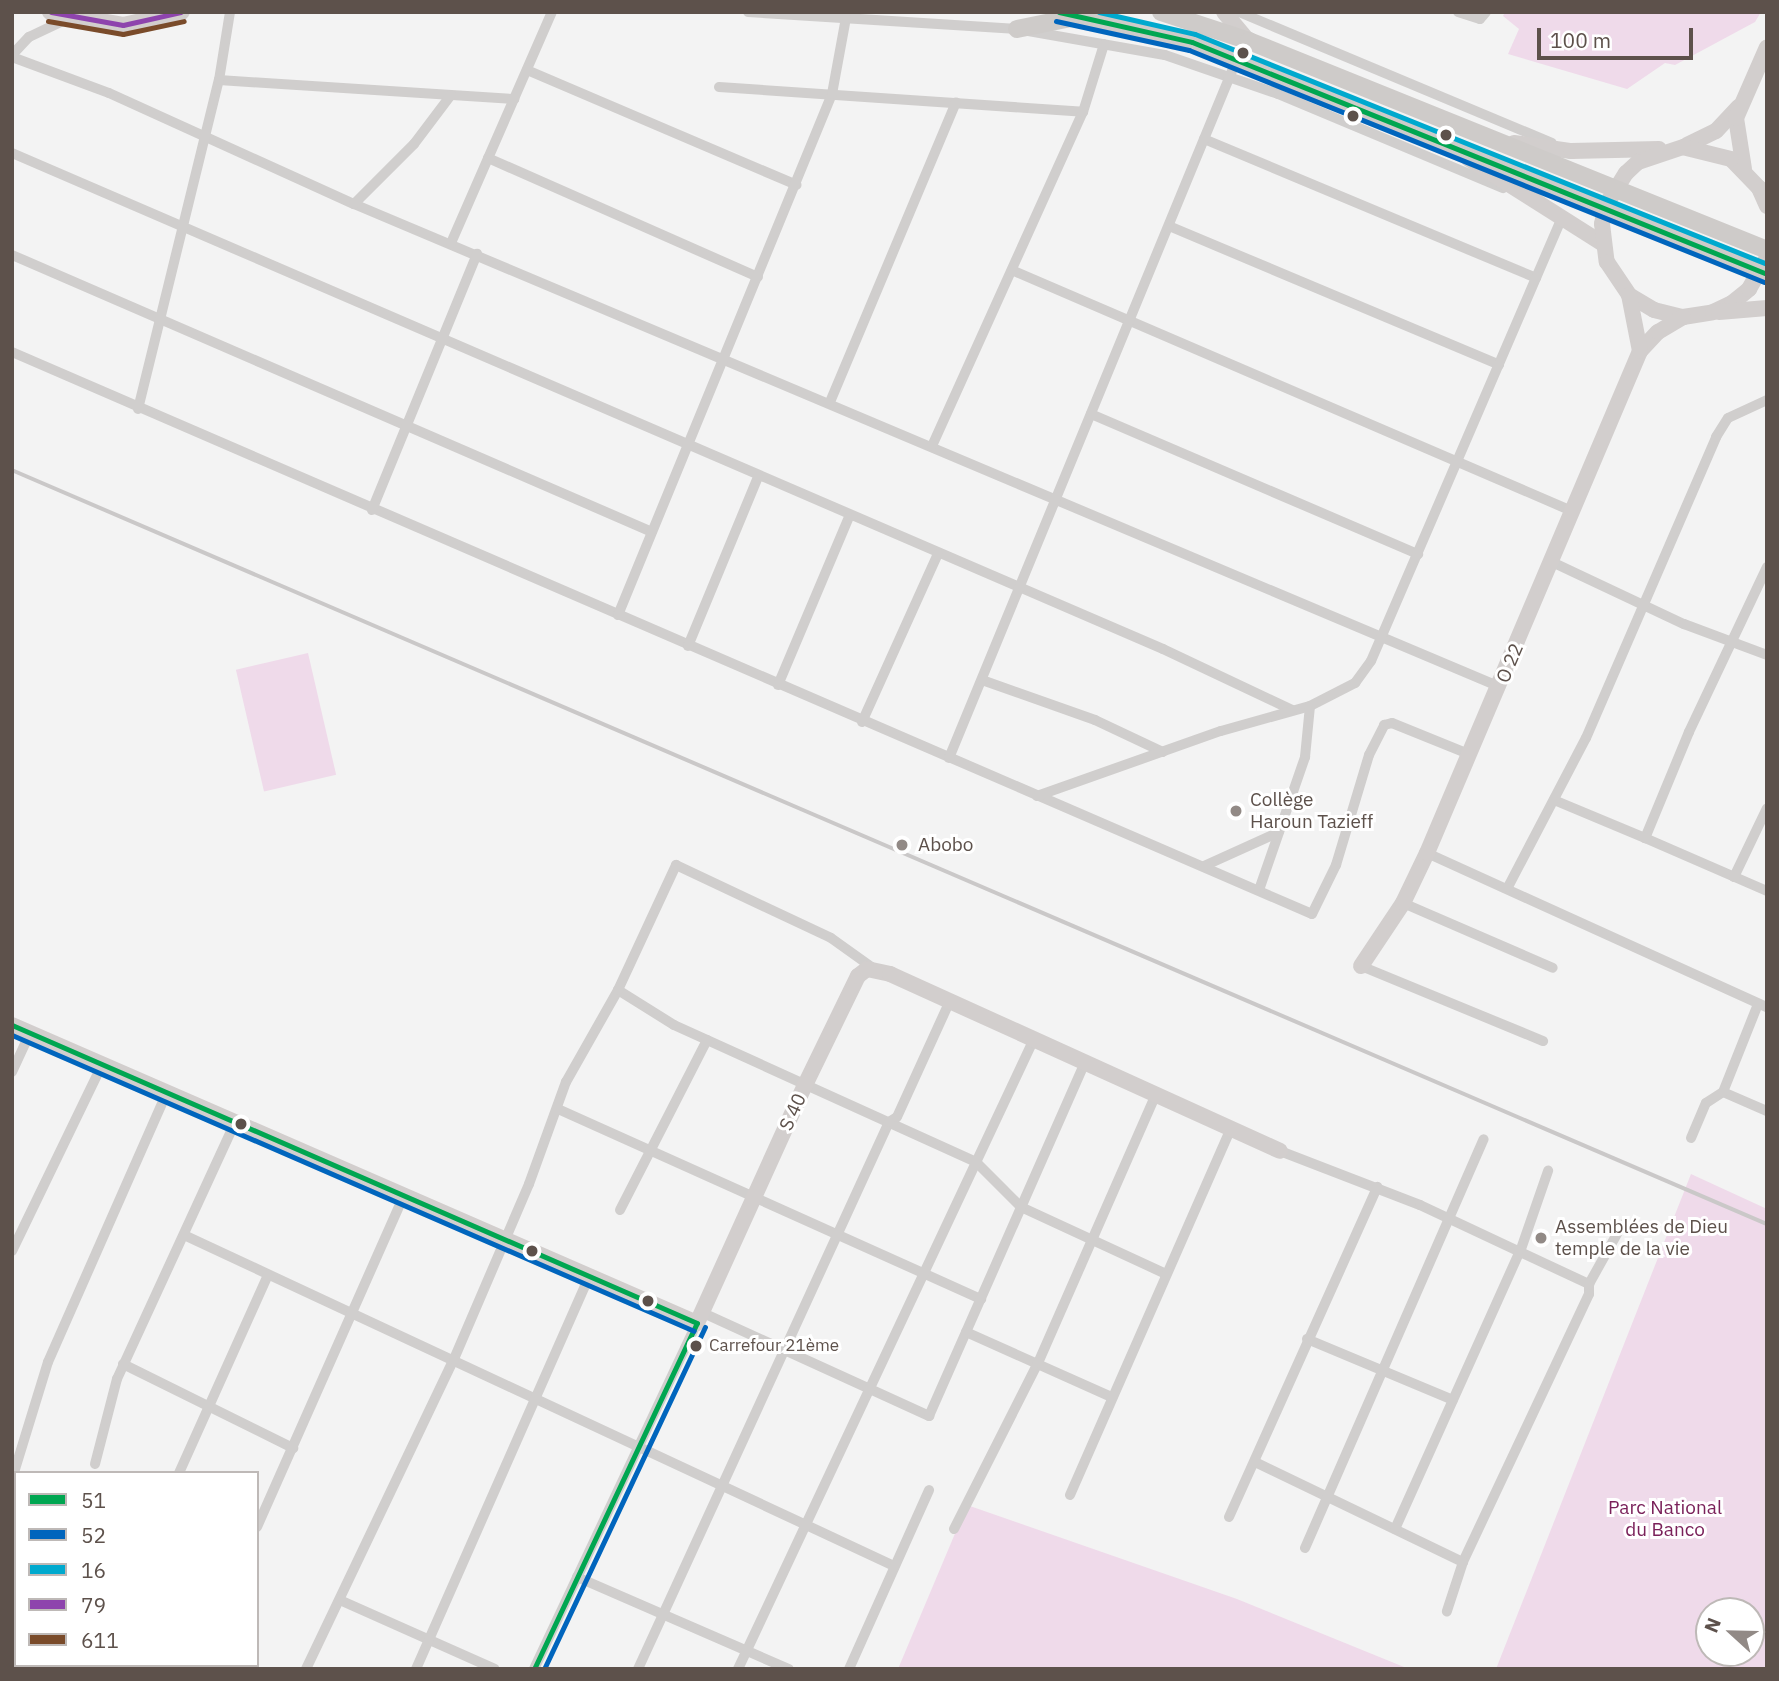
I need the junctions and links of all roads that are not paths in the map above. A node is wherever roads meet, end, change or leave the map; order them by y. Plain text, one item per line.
1 (50, 12) edge
2 (182, 12) edge
3 (230, 12) edge
4 (552, 12) edge
5 (748, 12) edge
6 (1058, 12) edge
7 (1161, 12) edge
8 (1224, 12) edge
9 (1238, 12) edge
10 (1458, 12) edge
11 (1486, 12) edge
12 (1081, 17) junction
13 (68, 18) junction
14 (846, 18) junction
15 (1017, 29) junction
16 (1249, 41) junction
17 (1104, 44) junction
18 (1767, 47) edge
19 (12, 56) edge
20 (1233, 67) junction
21 (527, 70) junction
22 (219, 80) junction
23 (719, 87) dead end
24 (832, 94) junction
25 (450, 95) junction
26 (514, 99) junction
27 (956, 102) junction
28 (1740, 105) junction
29 (1083, 112) junction
30 (205, 138) junction
31 (1204, 139) junction
32 (1499, 141) junction
33 (1450, 146) junction
34 (1676, 148) junction
35 (1571, 151) junction
36 (12, 153) edge
37 (488, 158) junction
38 (1744, 169) junction
39 (796, 185) junction
40 (1615, 186) junction
41 (1532, 200) junction
42 (354, 204) junction
43 (1606, 205) junction
44 (1767, 206) edge
45 (1562, 218) junction
46 (180, 226) junction
47 (1169, 226) junction
48 (451, 243) junction
49 (1602, 243) junction
50 (1767, 250) edge
51 (477, 254) junction
52 (12, 255) edge
53 (1765, 268) edge
54 (1014, 271) junction
55 (758, 277) junction
56 (1536, 278) junction
57 (1629, 295) junction
58 (1767, 308) edge
59 (1713, 313) junction
60 (1682, 317) junction
61 (1130, 319) junction
62 (157, 320) junction
63 (441, 341) junction
64 (1640, 351) junction
65 (12, 352) edge
66 (725, 360) junction
67 (1499, 365) junction
68 (1767, 400) edge
69 (830, 402) junction
70 (138, 409) junction
71 (1091, 414) junction
72 (408, 425) junction
73 (688, 446) junction
74 (932, 446) junction
75 (1456, 459) junction
76 (758, 477) junction
77 (1056, 499) junction
78 (372, 510) junction
79 (1574, 512) junction
80 (849, 517) junction
81 (652, 532) junction
82 (938, 554) junction
83 (1418, 554) junction
84 (1552, 562) junction
85 (1767, 567) edge
86 (1017, 589) junction
87 (1643, 605) junction
88 (618, 615) junction
89 (1381, 638) junction
90 (1731, 641) junction
91 (688, 646) junction
92 (1767, 654) edge
93 (982, 680) junction
94 (778, 685) junction
95 (1500, 687) junction
96 (1310, 706) junction
97 (1292, 710) junction
98 (862, 722) junction
99 (1163, 752) junction
100 (1471, 755) junction
101 (949, 758) junction
102 (1037, 796) junction
103 (1554, 800) junction
104 (1767, 808) edge
105 (1279, 832) junction
106 (1645, 838) junction
107 (1427, 853) junction
108 (1204, 866) junction
109 (1734, 877) junction
110 (1508, 887) junction
111 (1259, 890) junction
112 (1767, 891) edge
113 (1402, 903) junction
114 (1362, 966) joint
115 (873, 968) junction
116 (1553, 968) dead end
117 (618, 990) junction
118 (949, 1003) junction
119 (1762, 1006) edge
120 (12, 1025) edge
121 (30, 1033) junction
122 (707, 1040) junction
123 (1033, 1041) junction
124 (1544, 1041) dead end
125 (1084, 1064) junction
126 (102, 1065) junction
127 (12, 1072) edge
128 (805, 1085) junction
129 (1723, 1092) junction
130 (167, 1093) junction
131 (1156, 1094) junction
132 (558, 1109) junction
133 (1767, 1111) edge
134 (889, 1122) junction
135 (235, 1123) junction
136 (1231, 1128) junction
137 (1691, 1138) dead end
138 (1484, 1139) dead end
139 (650, 1149) junction
140 (1280, 1151) joint
141 (976, 1162) junction
142 (1548, 1171) dead end
143 (1377, 1187) junction
144 (404, 1196) junction
145 (754, 1198) junction
146 (1021, 1207) junction
147 (620, 1210) dead end
148 (1451, 1218) junction
149 (1622, 1225) dead end
150 (184, 1235) junction
151 (837, 1235) junction
152 (506, 1239) junction
153 (1092, 1241) junction
154 (1521, 1249) junction
155 (12, 1251) edge
156 (1167, 1274) junction
157 (268, 1275) junction
158 (925, 1275) junction
159 (589, 1276) junction
160 (1589, 1284) junction
161 (981, 1299) junction
162 (353, 1313) junction
163 (699, 1318) junction
164 (966, 1332) junction
165 (1307, 1339) junction
166 (785, 1349) junction
167 (454, 1359) junction
168 (1038, 1363) junction
169 (123, 1364) junction
170 (1382, 1369) junction
171 (871, 1388) junction
172 (1111, 1397) junction
173 (538, 1398) junction
174 (1453, 1400) junction
175 (210, 1407) junction
176 (639, 1447) junction
177 (293, 1448) junction
178 (1255, 1462) junction
179 (95, 1464) dead end
180 (14, 1471) edge
181 (180, 1471) edge
182 (723, 1485) junction
183 (929, 1490) dead end
184 (1070, 1495) dead end
185 (1327, 1497) junction
186 (1229, 1517) dead end
187 (259, 1523) edge
188 (809, 1523) junction
189 (954, 1529) dead end
190 (1395, 1529) junction
191 (1305, 1548) dead end
192 (1463, 1562) junction
193 (892, 1565) junction
194 (577, 1577) junction
195 (342, 1601) junction
196 (1447, 1611) dead end
197 (664, 1613) junction
198 (430, 1638) junction
199 (747, 1649) junction
200 (306, 1669) edge
201 (416, 1669) edge
202 (495, 1669) edge
203 (534, 1669) edge
204 (638, 1669) edge
205 (738, 1669) edge
206 (789, 1669) edge
207 (849, 1669) edge

1 - 13 street
2 - 13 street
3 - 22 street
4 - 21 street
5 - 14 street
6 - 12 main road
7 - 16 main road
8 - 16 street
9 - 35 street
10 - 11 street
12 - 15 main road
12 - 20 main road
13 - 19 street
14 - 15 street
14 - 24 street
15 - 17 street
16 - 32 main road
17 - 20 street
17 - 29 street
18 - 28 street
19 - 30 street
20 - 31 street
20 - 33 main road
20 - 41 street
21 - 26 street
21 - 39 street
22 - 25 street
22 - 30 street
23 - 24 street
24 - 27 street
24 - 39 street
25 - 26 street
25 - 42 street
26 - 37 street
27 - 29 street
27 - 69 street
28 - 34 street
28 - 38 street
29 - 54 street
30 - 42 street
30 - 46 street
31 - 47 street
31 - 56 street
32 - 35 street
32 - 40 main road
33 - 41 street
33 - 43 main road
34 - 35 street
34 - 38 street
34 - 40 street
36 - 46 street
37 - 48 street
37 - 55 street
38 - 44 street
39 - 55 street
40 - 43 street
40 - 50 main road
41 - 45 street
42 - 48 street
43 - 49 street
43 - 53 main road
45 - 49 street
45 - 56 street
46 - 62 street
46 - 63 street
47 - 61 street
47 - 67 street
48 - 51 street
49 - 57 street
51 - 63 street
51 - 66 street
52 - 62 street
53 - 59 street
54 - 61 street
54 - 74 street
55 - 66 street
56 - 67 street
57 - 60 street
57 - 64 street
58 - 59 street
59 - 60 street
60 - 64 street
61 - 71 street
61 - 75 street
62 - 70 street
62 - 72 street
63 - 72 street
63 - 73 street
64 - 79 street, O 22
65 - 70 street
66 - 69 street
66 - 73 street
67 - 75 street
68 - 87 street
69 - 74 street
70 - 78 street
71 - 77 street
71 - 83 street
72 - 78 street
72 - 81 street
73 - 76 street
73 - 81 street
74 - 77 street
75 - 79 street
75 - 83 street
76 - 80 street
76 - 91 street
77 - 86 street
77 - 89 street
78 - 88 street
79 - 84 street, O 22
80 - 82 street
80 - 94 street
81 - 88 street
82 - 86 street
82 - 98 street
83 - 89 street
84 - 87 street
84 - 95 street, O 22
85 - 90 street
86 - 93 street
86 - 97 street
87 - 90 street
87 - 103 street
88 - 91 street
89 - 95 street
89 - 96 street
90 - 92 street
90 - 106 street
91 - 94 street
93 - 99 street
93 - 101 street
94 - 98 street
95 - 100 street, O 22
96 - 97 street
96 - 105 street
97 - 99 street
98 - 101 street
99 - 102 street
100 - 107 street, O 22
100 - 111 street
101 - 102 street
102 - 108 street
103 - 106 street
103 - 110 street
104 - 109 street
105 - 108 street
105 - 111 street
106 - 109 street
107 - 110 street
107 - 113 street, O 22
108 - 111 street
109 - 112 street
110 - 119 street
113 - 114 street, O 22
113 - 116 street
114 - 124 street
115 - 117 street
115 - 118 street
115 - 128 street, S 40
117 - 122 street
117 - 132 street
118 - 123 street
118 - 134 street
119 - 129 street
120 - 121 street
121 - 126 street
121 - 127 street
122 - 128 street
122 - 139 street
123 - 125 street
123 - 141 street
125 - 131 street
125 - 146 street
126 - 130 street
126 - 155 street
128 - 134 street
128 - 145 street, S 40
129 - 133 street
129 - 137 street
130 - 135 street
130 - 180 street
131 - 136 street
131 - 153 street
132 - 139 street
132 - 152 street
134 - 141 street
134 - 151 street
135 - 144 street
135 - 150 street
136 - 140 street
136 - 156 street
138 - 148 street
139 - 145 street
139 - 147 street
140 - 143 street
141 - 146 street
141 - 158 street
142 - 154 street
143 - 148 street
143 - 165 street
144 - 152 street
144 - 162 street
145 - 151 street
145 - 163 street, S 40
146 - 153 street
146 - 161 street
148 - 154 street
148 - 170 street
149 - 160 street
150 - 157 street
150 - 169 street
151 - 158 street
151 - 166 street
152 - 159 street
152 - 167 street
153 - 156 street
153 - 168 street
154 - 160 street
154 - 174 street
156 - 172 street
157 - 162 street
157 - 175 street
158 - 161 street
158 - 171 street
159 - 163 street
159 - 173 street
160 - 192 street
161 - 164 street
162 - 167 street
162 - 177 street
163 - 166 street
163 - 176 street, S 40
164 - 168 street
164 - 171 street
165 - 170 street
165 - 178 street
166 - 171 street
166 - 182 street
167 - 173 street
167 - 195 street
168 - 172 street
168 - 189 street
169 - 175 street
169 - 179 street
170 - 174 street
170 - 185 street
171 - 188 street
172 - 184 street
173 - 176 street
173 - 198 street
174 - 190 street
175 - 177 street
175 - 181 street
176 - 182 street
176 - 194 street, S 40
177 - 187 street
178 - 185 street
178 - 186 street
182 - 188 street
182 - 197 street
183 - 193 street
185 - 190 street
185 - 191 street
188 - 193 street
188 - 199 street
190 - 192 street
192 - 196 street
193 - 207 street
194 - 197 street
194 - 203 street, S 40
195 - 198 street
195 - 200 street
197 - 199 street
197 - 204 street
198 - 201 street
198 - 202 street
199 - 205 street
199 - 206 street

